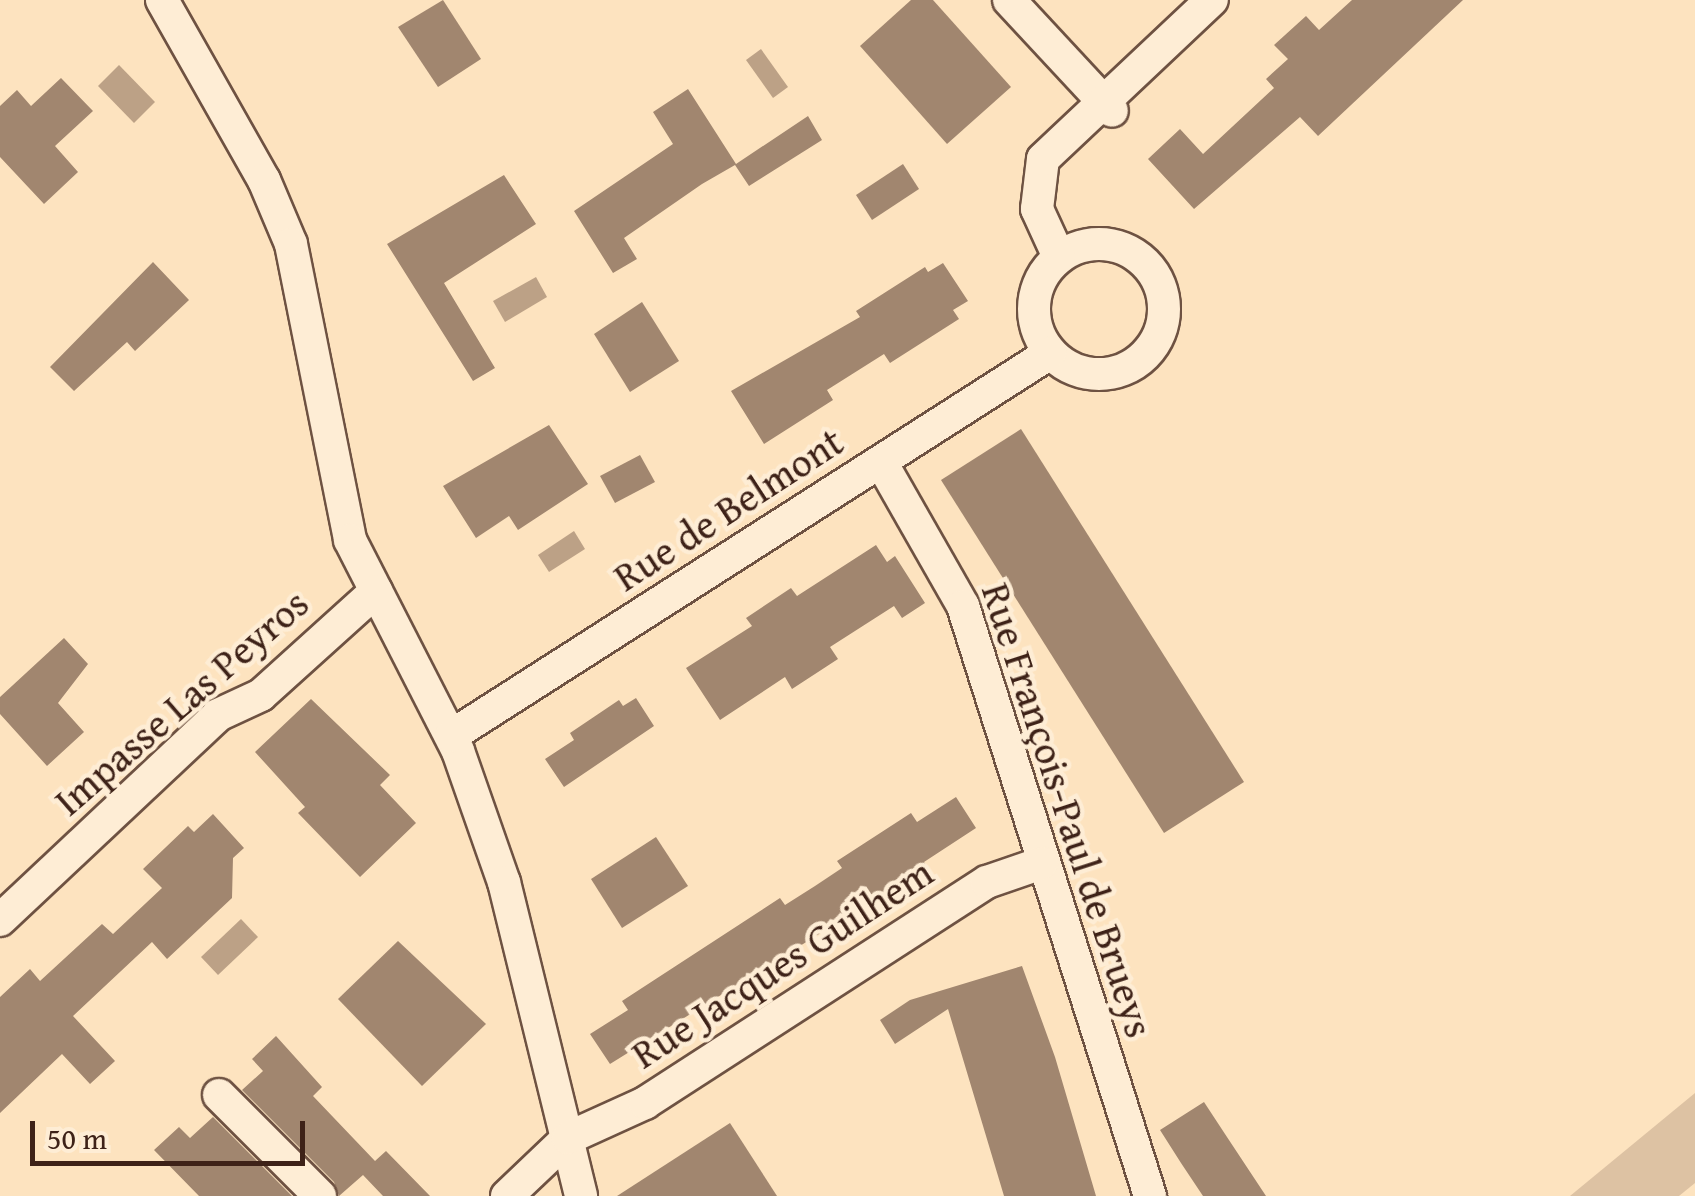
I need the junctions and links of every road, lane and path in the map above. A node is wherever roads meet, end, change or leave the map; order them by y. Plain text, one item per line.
1 (162, 0) edge
2 (1009, 0) edge
3 (1212, 0) edge
4 (1106, 106) junction
5 (1059, 257) junction
6 (1050, 353) junction
7 (881, 462) junction
8 (376, 591) junction
9 (451, 736) junction
10 (1042, 863) junction
11 (0, 920) edge
12 (218, 1095) dead end
13 (568, 1138) junction
14 (320, 1196) edge
15 (507, 1196) edge
16 (581, 1196) edge
17 (1150, 1196) edge

1 - 8 street
2 - 4 street
3 - 4 street
4 - 5 street
5 - 6 street
5 - 6 street
6 - 7 street, Rue de Belmont
7 - 9 street, Rue de Belmont
7 - 10 street, Rue François-Paul de Brueys
8 - 9 street
8 - 11 street, Impasse Las Peyros
9 - 13 street
10 - 13 street, Rue Jacques Guilhem
10 - 17 street, Rue François-Paul de Brueys
12 - 14 street
13 - 15 street, Rue Jacques Guilhem
13 - 16 street

